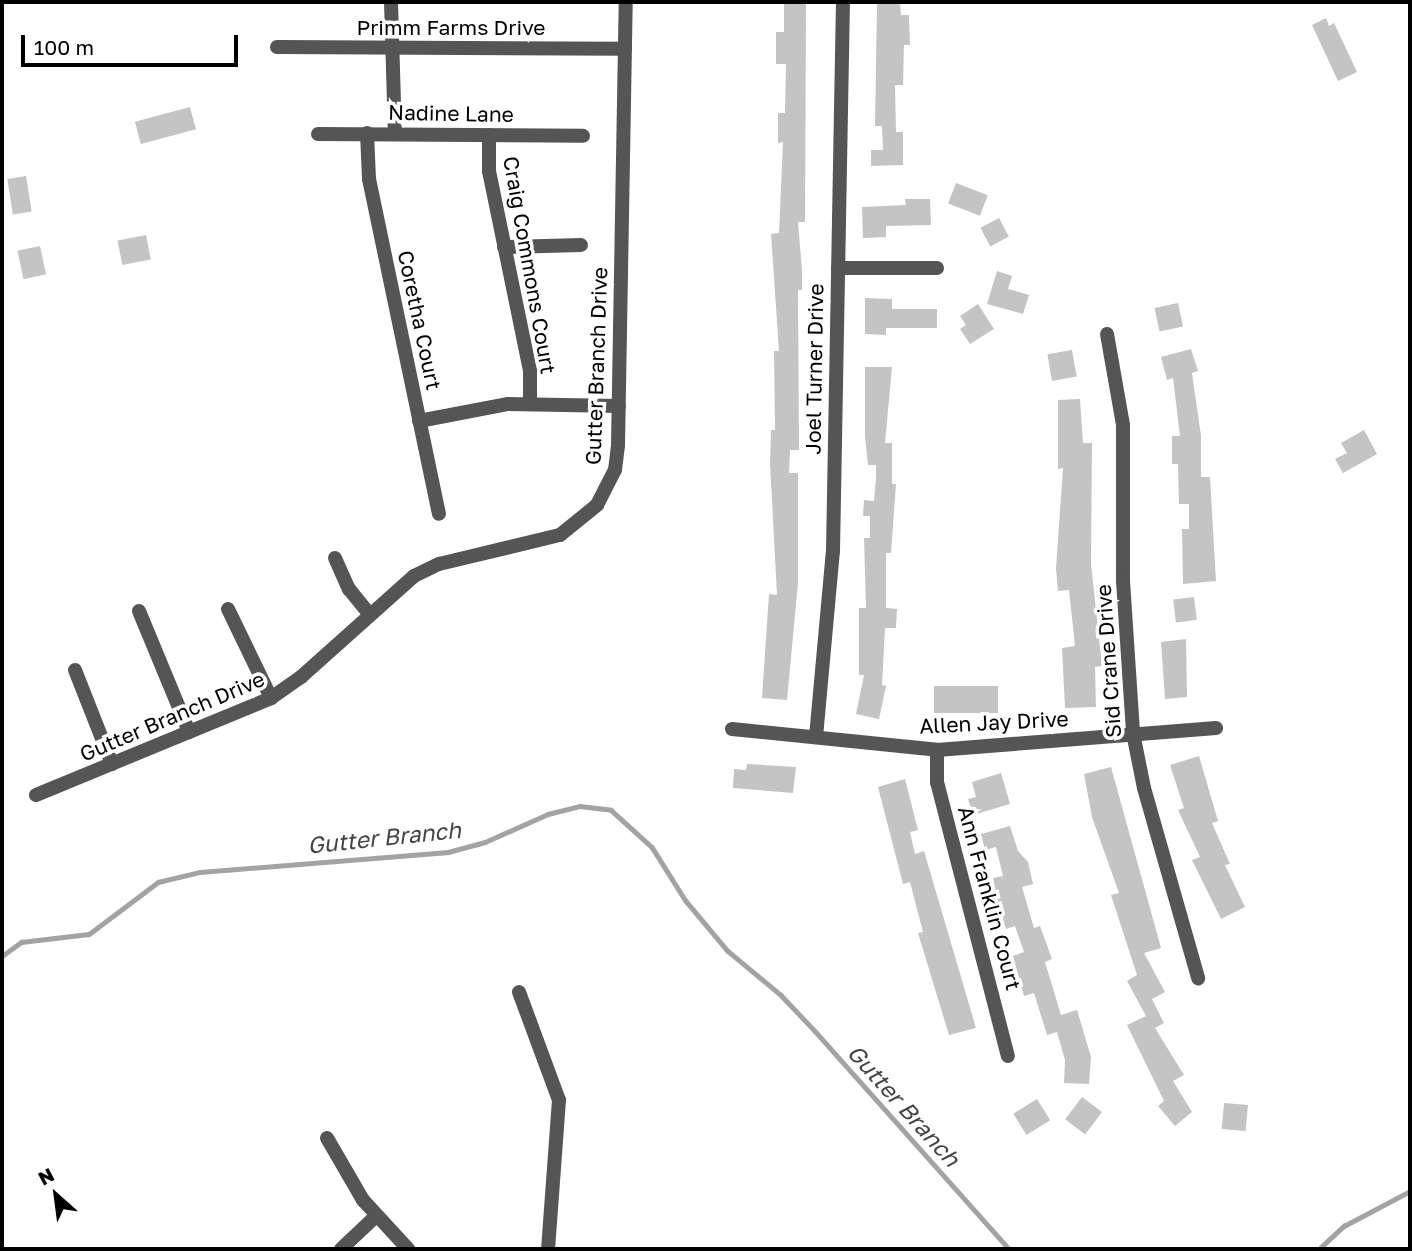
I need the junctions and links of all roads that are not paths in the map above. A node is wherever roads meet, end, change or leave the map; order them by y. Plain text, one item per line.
1 (391, 2) edge
2 (626, 2) edge
3 (843, 2) edge
4 (277, 47) dead end
5 (391, 48) junction
6 (625, 49) junction
7 (367, 133) junction
8 (395, 133) junction
9 (318, 134) dead end
10 (489, 135) junction
11 (583, 136) dead end
12 (581, 245) dead end
13 (504, 247) junction
14 (838, 268) junction
15 (937, 268) dead end
16 (1107, 334) dead end
17 (530, 403) junction
18 (619, 405) junction
19 (419, 421) junction
20 (439, 514) dead end
21 (335, 558) dead end
22 (228, 609) dead end
23 (139, 611) dead end
24 (369, 615) junction
25 (75, 670) dead end
26 (271, 698) junction
27 (1216, 728) dead end
28 (732, 729) dead end
29 (189, 732) junction
30 (1133, 733) junction
31 (816, 737) junction
32 (937, 750) junction
33 (112, 764) junction
34 (37, 795) dead end
35 (1198, 978) dead end
36 (519, 992) dead end
37 (1008, 1056) dead end
38 (327, 1138) dead end
39 (376, 1216) junction
40 (341, 1249) edge
41 (408, 1249) edge
42 (548, 1249) edge

1 - 5 street
2 - 6 street, Gutter Branch Drive
3 - 14 street, Joel Turner Drive
4 - 5 street, Primm Farms Drive
5 - 6 street, Primm Farms Drive
5 - 8 street
6 - 18 street, Gutter Branch Drive
7 - 8 street, Nadine Lane
7 - 9 street, Nadine Lane
7 - 19 street, Coretha Court
8 - 10 street, Nadine Lane
10 - 11 street, Nadine Lane
10 - 13 street, Craig Commons Court
12 - 13 street
13 - 17 street, Craig Commons Court
14 - 15 street
14 - 31 street, Joel Turner Drive
16 - 30 street, Sid Crane Drive
17 - 18 street
17 - 19 street
18 - 24 street, Gutter Branch Drive
19 - 20 street, Coretha Court
21 - 24 street
22 - 26 street
23 - 29 street
24 - 26 street, Gutter Branch Drive
25 - 33 street
26 - 29 street, Gutter Branch Drive
27 - 30 street, Allen Jay Drive
28 - 31 street, Allen Jay Drive
29 - 33 street, Gutter Branch Drive
30 - 32 street, Allen Jay Drive
30 - 35 street, Sid Crane Drive
31 - 32 street, Allen Jay Drive
32 - 37 street, Ann Franklin Court
33 - 34 street, Gutter Branch Drive
36 - 42 street
38 - 39 street
39 - 40 street
39 - 41 street

